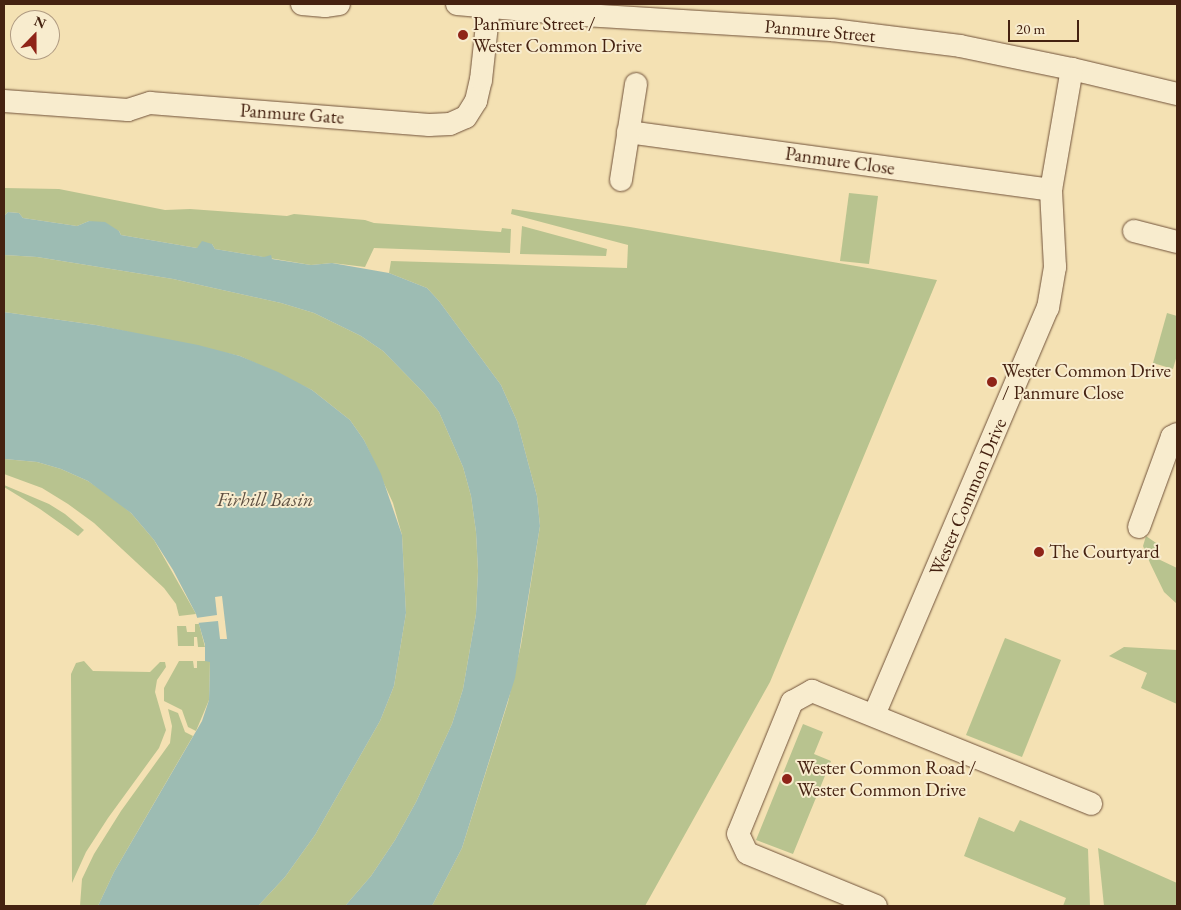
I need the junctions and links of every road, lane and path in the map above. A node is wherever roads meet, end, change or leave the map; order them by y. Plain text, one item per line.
1 (302, 4) edge
2 (339, 4) edge
3 (457, 4) edge
4 (489, 6) junction
5 (1072, 69) junction
6 (636, 84) dead end
7 (1177, 94) edge
8 (4, 100) edge
9 (628, 132) junction
10 (621, 180) dead end
11 (1051, 190) junction
12 (1134, 231) dead end
13 (1177, 242) edge
14 (1177, 434) edge
15 (1139, 527) dead end
16 (874, 715) junction
17 (1091, 804) dead end
18 (876, 906) edge

1 - 2 street
3 - 4 street, Panmure Street
4 - 5 street, Panmure Street
4 - 8 street, Panmure Gate
5 - 7 street, Panmure Street
5 - 11 street, Wester Common Drive
6 - 9 street
9 - 10 street
9 - 11 street, Panmure Close
11 - 16 street, Wester Common Drive
12 - 13 street
14 - 15 street
16 - 17 street
16 - 18 street

